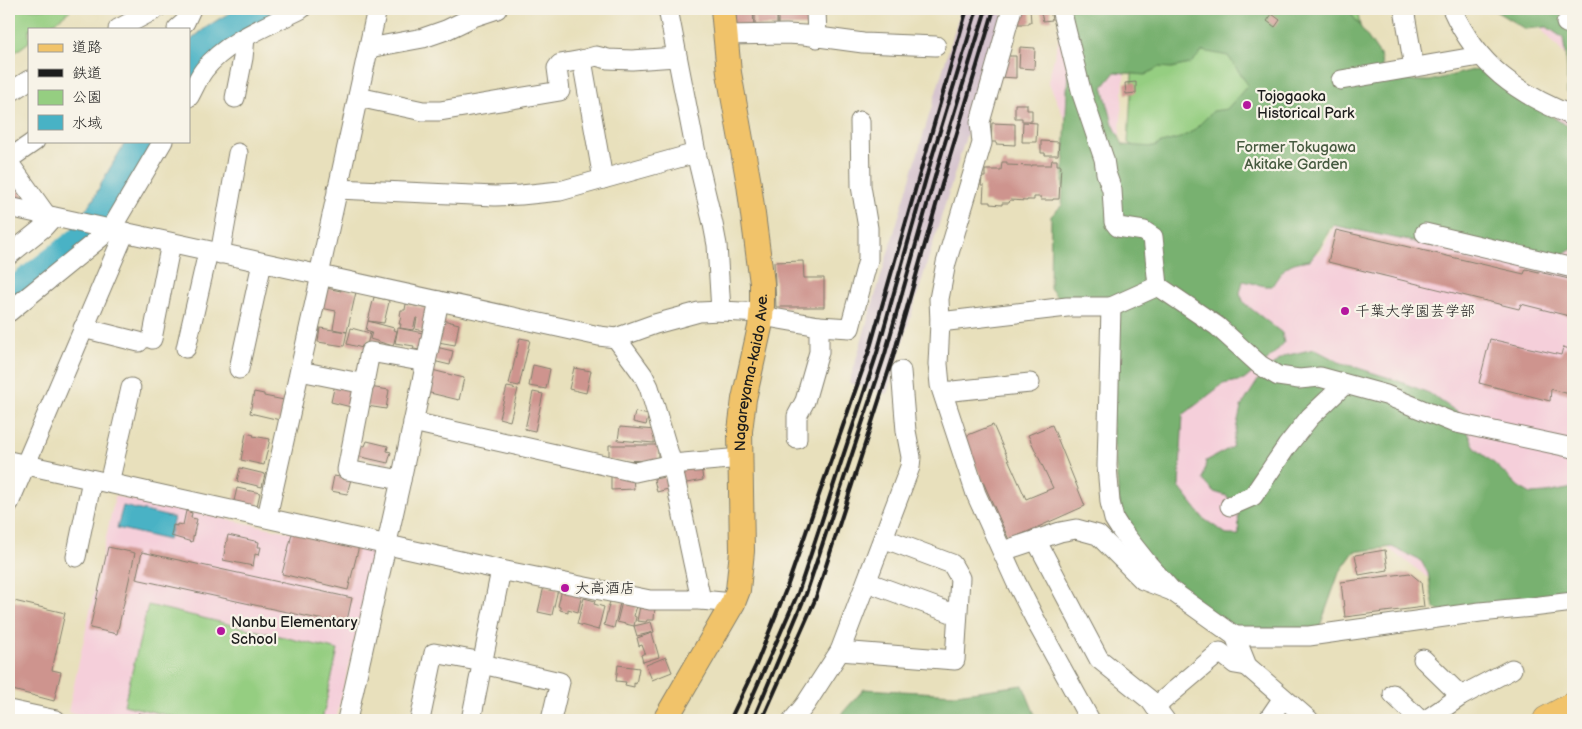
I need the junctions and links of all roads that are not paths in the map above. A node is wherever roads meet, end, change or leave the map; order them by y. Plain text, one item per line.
1 (156, 9) edge
2 (191, 9) edge
3 (301, 9) edge
4 (377, 9) edge
5 (497, 9) edge
6 (668, 9) edge
7 (723, 9) edge
8 (816, 9) edge
9 (1012, 9) edge
10 (1061, 9) edge
11 (1404, 9) edge
12 (1452, 9) edge
13 (120, 28) edge
14 (178, 28) edge
15 (726, 36) junction
16 (245, 38) junction
17 (817, 38) junction
18 (936, 46) dead end
19 (369, 48) junction
20 (1480, 56) junction
21 (676, 57) junction
22 (582, 60) junction
23 (1414, 67) junction
24 (1341, 80) dead end
25 (28, 81) edge
26 (9, 92) edge
27 (190, 95) edge
28 (358, 97) junction
29 (235, 98) dead end
30 (1573, 116) edge
31 (860, 121) dead end
32 (34, 142) edge
33 (162, 142) edge
34 (238, 153) dead end
35 (696, 153) junction
36 (9, 159) edge
37 (9, 164) edge
38 (603, 179) junction
39 (337, 189) junction
40 (9, 208) edge
41 (55, 218) junction
42 (118, 230) junction
43 (1425, 233) dead end
44 (171, 243) junction
45 (214, 253) junction
46 (9, 255) edge
47 (262, 263) junction
48 (1573, 268) edge
49 (320, 275) junction
50 (1158, 286) junction
51 (439, 301) junction
52 (1111, 307) junction
53 (721, 311) junction
54 (9, 312) edge
55 (762, 315) junction
56 (940, 322) junction
57 (819, 326) junction
58 (83, 328) junction
59 (616, 338) junction
60 (186, 348) dead end
61 (426, 362) junction
62 (239, 369) dead end
63 (300, 371) junction
64 (901, 371) dead end
65 (1030, 383) dead end
66 (365, 384) junction
67 (1345, 384) junction
68 (131, 388) dead end
69 (944, 392) junction
70 (413, 422) junction
71 (797, 439) dead end
72 (1573, 448) edge
73 (741, 458) junction
74 (17, 463) edge
75 (672, 464) junction
76 (401, 480) junction
77 (101, 481) junction
78 (9, 503) edge
79 (1230, 506) dead end
80 (267, 517) junction
81 (884, 538) junction
82 (1036, 540) junction
83 (386, 544) junction
84 (1003, 551) junction
85 (76, 557) dead end
86 (502, 570) junction
87 (867, 582) junction
88 (1172, 591) junction
89 (701, 600) junction
90 (1573, 602) edge
91 (733, 603) junction
92 (957, 615) junction
93 (1235, 636) junction
94 (840, 651) junction
95 (1423, 658) dead end
96 (483, 663) junction
97 (1247, 666) junction
98 (1512, 668) dead end
99 (1393, 694) dead end
100 (1461, 696) junction
101 (1283, 698) junction
102 (1573, 706) edge
103 (9, 710) edge
104 (1160, 714) edge
105 (786, 718) edge
106 (56, 720) edge
107 (347, 720) edge
108 (420, 720) edge
109 (474, 720) edge
110 (552, 720) edge
111 (665, 720) edge
112 (1090, 720) edge
113 (1268, 720) edge
114 (1309, 720) edge
115 (1420, 720) edge
116 (1426, 720) edge
117 (1547, 720) edge

1 - 13 street
2 - 14 street
3 - 16 street
4 - 19 street
5 - 19 street
6 - 21 street
7 - 15 main road, Nagareyama-kaido Ave.
8 - 17 street
9 - 56 street
10 - 50 street
11 - 23 street
12 - 20 street
15 - 17 street
15 - 55 main road, Nagareyama-kaido Ave.
16 - 27 street
16 - 29 street
17 - 18 street
19 - 28 street
20 - 23 street
20 - 30 street
21 - 22 street
21 - 35 street
22 - 28 street
22 - 38 street
23 - 24 street
25 - 26 street
28 - 39 street
31 - 57 street
32 - 36 street
33 - 42 street
34 - 45 street
35 - 38 street
35 - 53 street
37 - 41 street
38 - 39 street
39 - 49 street
40 - 41 street
41 - 42 street
41 - 46 street
42 - 44 street
42 - 54 street
42 - 58 street
43 - 48 street
44 - 45 street
44 - 58 street
45 - 47 street
45 - 60 street
47 - 49 street
47 - 62 street
49 - 51 street
49 - 63 street
50 - 52 street
50 - 67 street
51 - 59 street
51 - 61 street
52 - 56 street
52 - 88 street
53 - 55 street
53 - 59 street
55 - 57 street
55 - 73 main road, Nagareyama-kaido Ave.
56 - 69 street
57 - 71 street
58 - 74 street
59 - 75 street
61 - 66 street
61 - 70 street
63 - 66 street
63 - 80 street
64 - 81 street
65 - 69 street
66 - 76 street
67 - 72 street
67 - 79 street
68 - 77 street
69 - 84 street
70 - 75 street
70 - 76 street
73 - 75 street
73 - 91 main road, Nagareyama-kaido Ave.
74 - 77 street
74 - 78 street
75 - 89 street
76 - 83 street
77 - 80 street
77 - 85 street
80 - 83 street
81 - 87 street
81 - 92 street
82 - 84 street
82 - 88 street
82 - 104 street
83 - 86 street
83 - 107 street
84 - 112 street
86 - 89 street
86 - 96 street
87 - 92 street
87 - 94 street
88 - 93 street
89 - 91 street
90 - 93 street
91 - 111 main road, Nagareyama-kaido Ave.
92 - 94 street
93 - 97 street
94 - 105 street
95 - 100 street
96 - 108 street
96 - 109 street
96 - 110 street
97 - 101 street
97 - 104 street
98 - 100 street
99 - 115 street
100 - 116 street
101 - 113 street
101 - 114 street
102 - 117 highway
103 - 106 street

